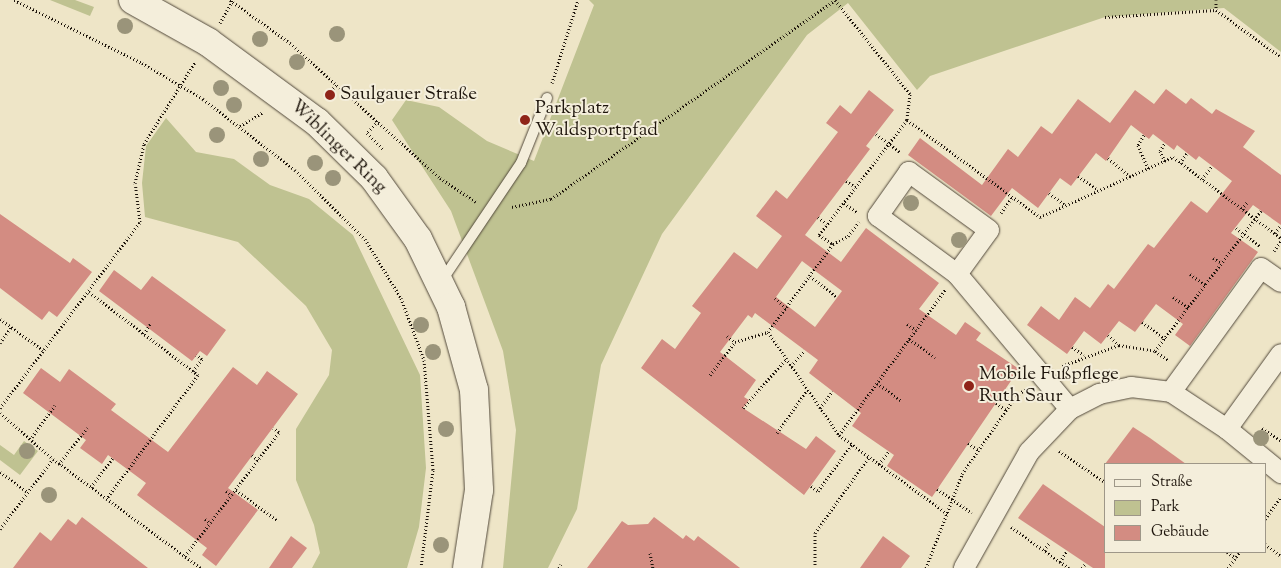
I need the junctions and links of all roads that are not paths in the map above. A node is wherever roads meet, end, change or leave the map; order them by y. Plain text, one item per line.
1 (142, 2) edge
2 (547, 98) road end
3 (956, 274) junction
4 (440, 282) junction
5 (1281, 282) edge
6 (1281, 354) edge
7 (1171, 392) junction
8 (1070, 409) junction
9 (1227, 429) junction
10 (1281, 473) edge
11 (467, 568) edge
12 (964, 568) edge

1 - 4 street, Wiblinger Ring
2 - 4 lane
3 - 3 street
3 - 8 street
4 - 11 street, Wiblinger Ring
5 - 7 street
6 - 9 street
7 - 8 street
7 - 9 street
8 - 12 street
9 - 10 street

